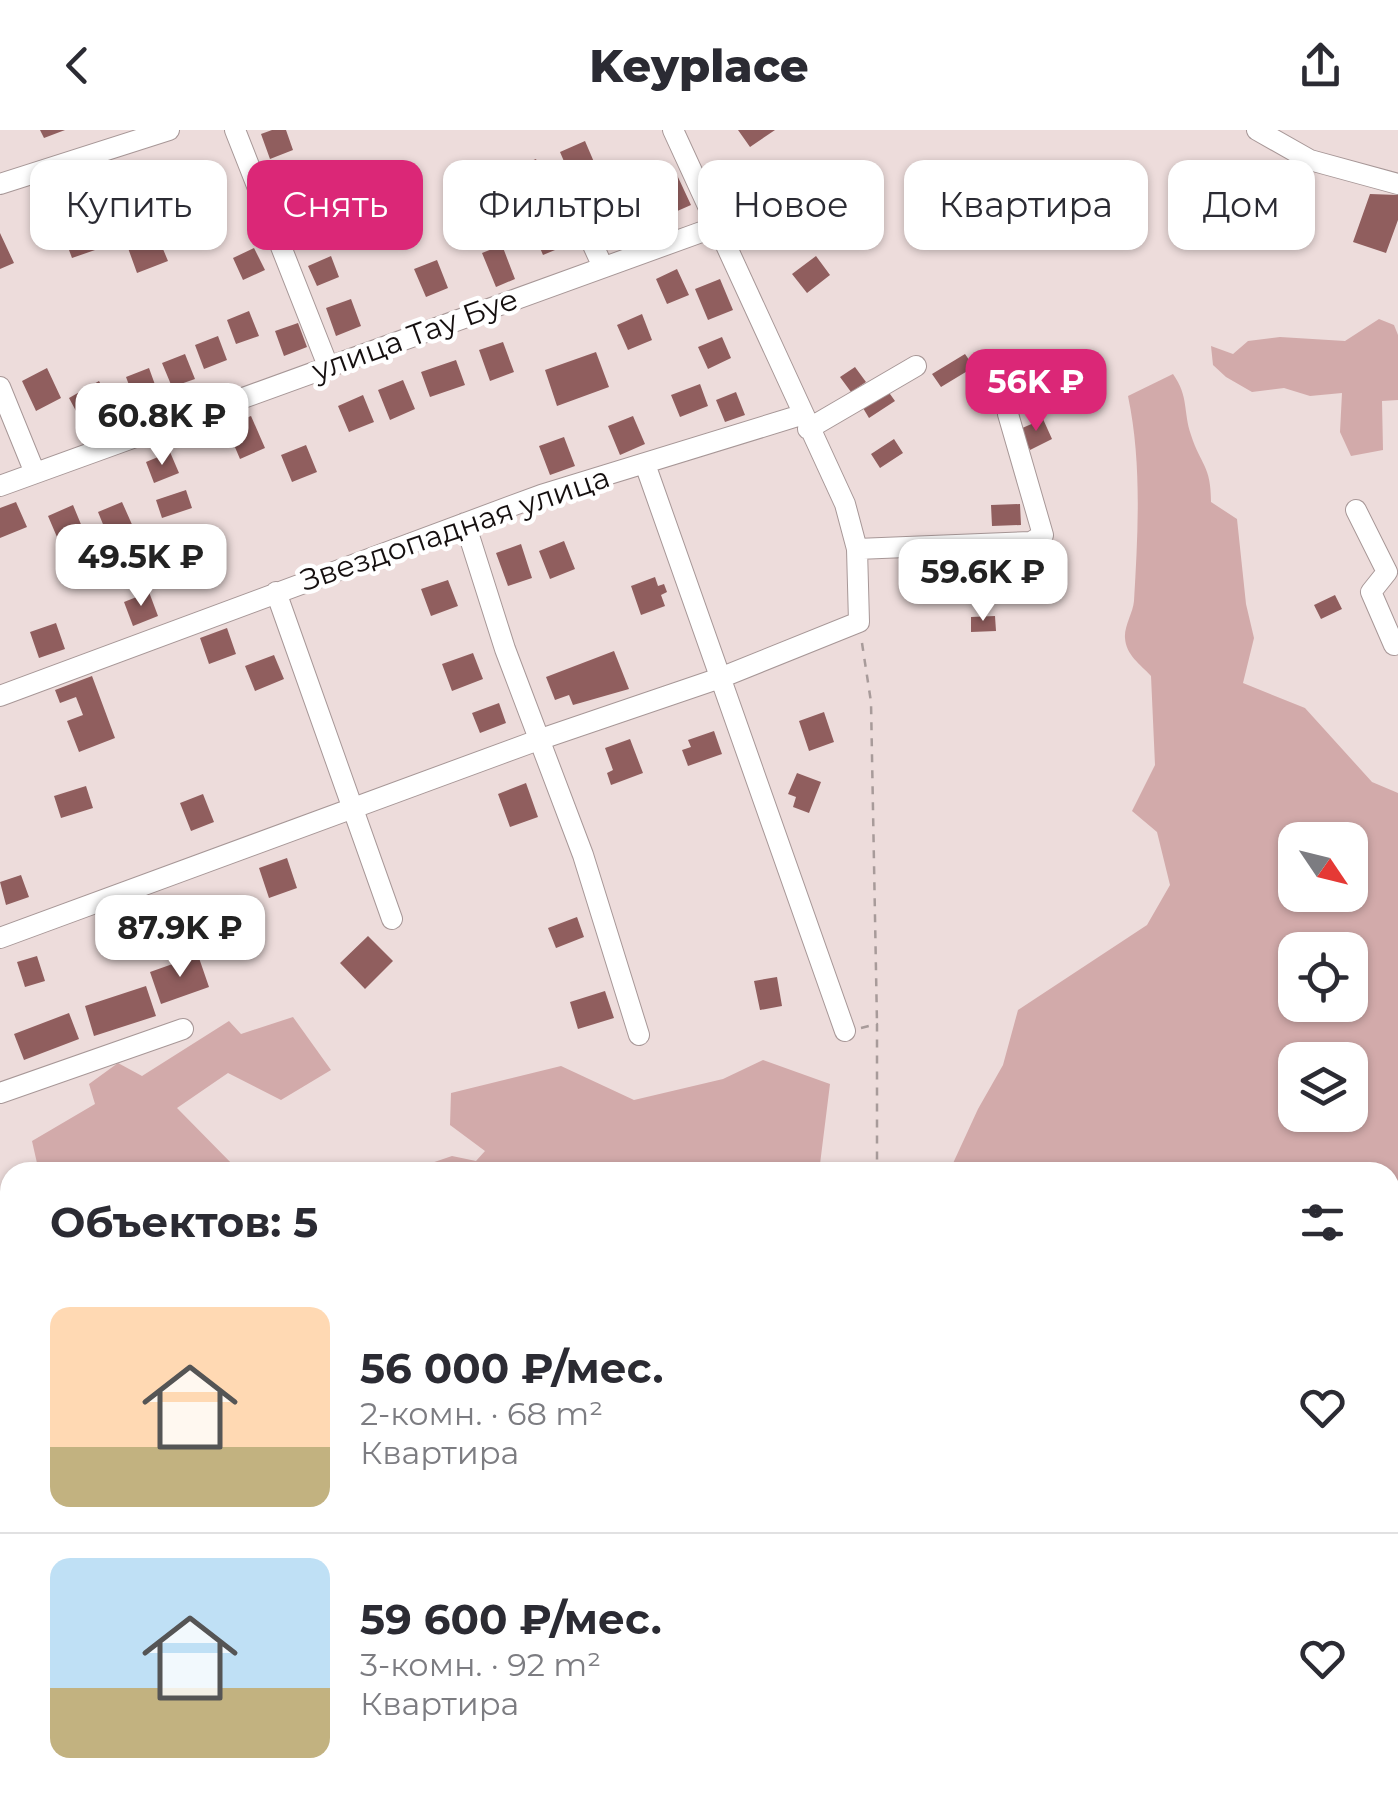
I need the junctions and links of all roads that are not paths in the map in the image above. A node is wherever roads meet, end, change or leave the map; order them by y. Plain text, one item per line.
1 (169, 130) edge
2 (235, 130) edge
3 (673, 130) edge
4 (1257, 130) edge
5 (698, 183) edge
6 (0, 184) edge
7 (1398, 184) edge
8 (698, 233) edge
9 (595, 250) edge
10 (729, 250) edge
11 (603, 267) junction
12 (328, 366) junction
13 (916, 366) dead end
14 (0, 387) edge
15 (1008, 414) dead end
16 (805, 422) junction
17 (645, 464) junction
18 (35, 473) junction
19 (0, 486) edge
20 (1356, 510) dead end
21 (465, 523) junction
22 (856, 549) junction
23 (1392, 570) edge
24 (276, 592) junction
25 (1394, 645) dead end
26 (720, 678) junction
27 (0, 696) edge
28 (541, 739) junction
29 (354, 808) junction
30 (392, 919) dead end
31 (0, 938) edge
32 (183, 1028) dead end
33 (845, 1031) road end
34 (640, 1035) dead end
35 (0, 1093) edge

1 - 6 street
2 - 12 street
3 - 5 street
4 - 7 street
8 - 11 street, улица Тау Буе
9 - 11 street
10 - 16 street
11 - 12 street, улица Тау Буе
12 - 18 street, улица Тау Буе
13 - 16 street, Звездопадная улица
14 - 18 street
15 - 22 street
16 - 17 street, Звездопадная улица
16 - 22 street
17 - 21 street, Звездопадная улица
17 - 26 street
18 - 19 street, улица Тау Буе
20 - 23 street
21 - 24 street, Звездопадная улица
21 - 28 street
22 - 26 street
23 - 25 street
24 - 27 street, Звездопадная улица
24 - 29 street
26 - 28 street
26 - 33 street
28 - 29 street
28 - 34 street
29 - 30 street
29 - 31 street
32 - 35 street

